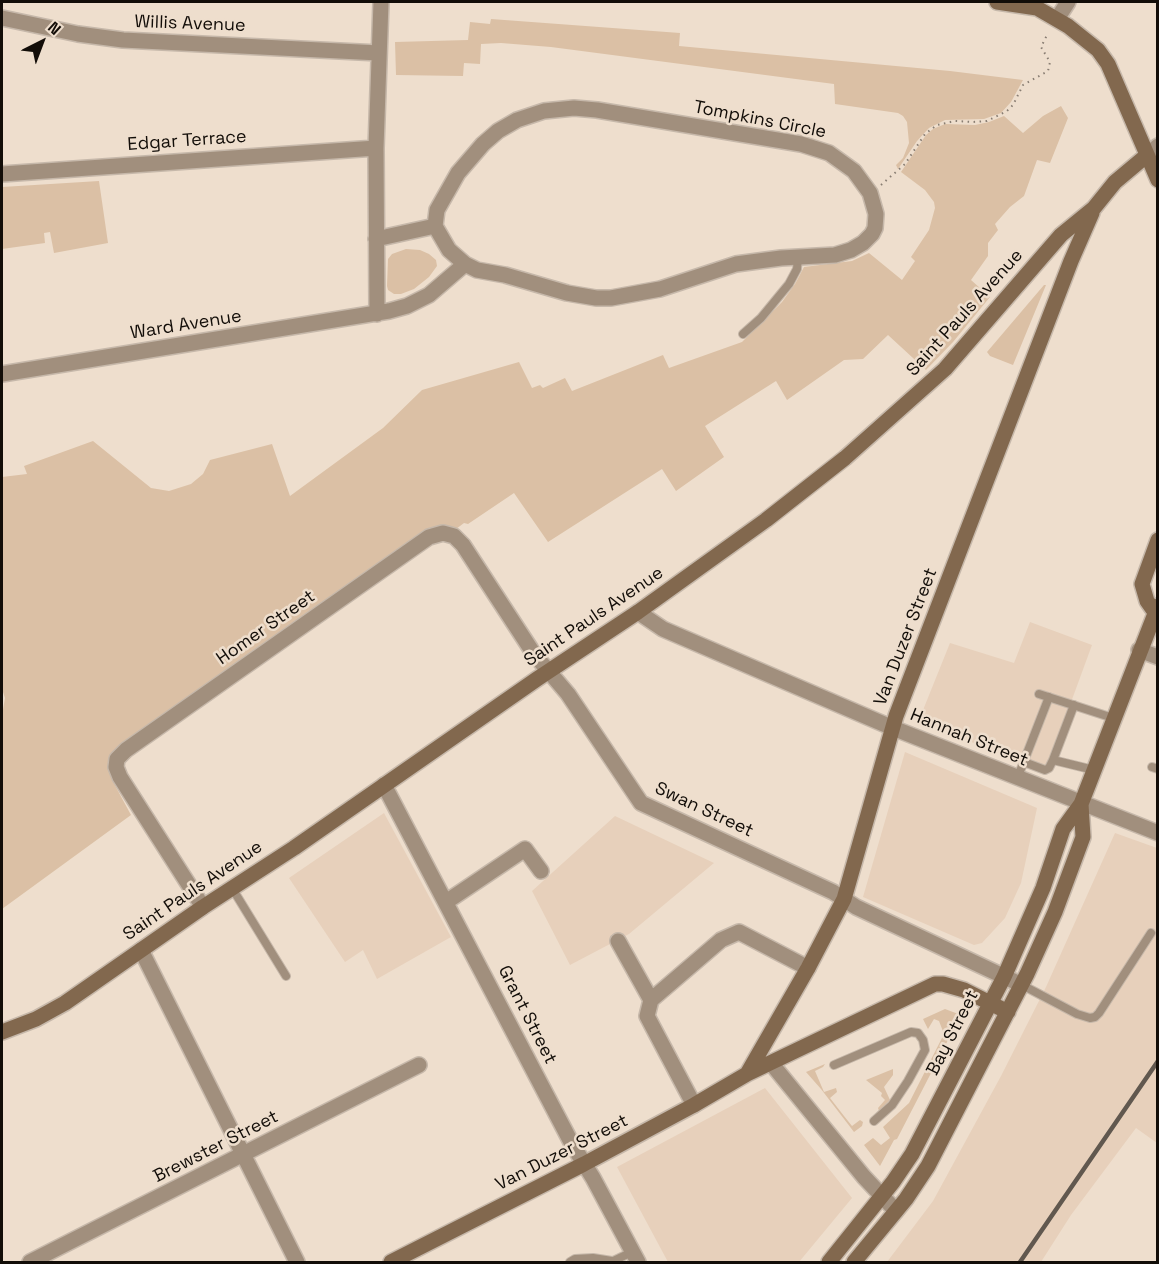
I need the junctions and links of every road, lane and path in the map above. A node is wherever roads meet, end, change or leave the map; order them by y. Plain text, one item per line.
1 (381, 2) edge
2 (997, 2) edge
3 (1068, 2) edge
4 (2, 18) edge
5 (1057, 19) junction
6 (1048, 33) dead end
7 (379, 53) junction
8 (376, 148) junction
9 (1152, 151) edge
10 (2, 174) edge
11 (1158, 180) edge
12 (877, 189) dead end
13 (1094, 208) junction
14 (435, 226) junction
15 (376, 239) junction
16 (798, 257) junction
17 (465, 264) junction
18 (377, 314) junction
19 (743, 334) dead end
20 (2, 374) edge
21 (442, 533) joint
22 (1158, 540) edge
23 (1156, 609) edge
24 (638, 612) junction
25 (1139, 650) junction
26 (1158, 657) edge
27 (549, 672) junction
28 (1040, 694) dead end
29 (1049, 697) junction
30 (1074, 705) junction
31 (1113, 718) junction
32 (892, 728) junction
33 (1053, 760) junction
34 (1024, 762) junction
35 (1094, 770) junction
36 (1017, 779) junction
37 (384, 785) junction
38 (1081, 804) junction
39 (1158, 833) edge
40 (541, 871) dead end
41 (232, 888) junction
42 (844, 899) junction
43 (446, 902) junction
44 (203, 907) junction
45 (1151, 933) dead end
46 (618, 941) dead end
47 (141, 950) junction
48 (808, 968) junction
49 (286, 976) dead end
50 (1004, 976) junction
51 (1022, 985) junction
52 (651, 1000) junction
53 (990, 1003) junction
54 (1008, 1012) junction
55 (2, 1032) edge
56 (771, 1063) junction
57 (419, 1065) dead end
58 (834, 1065) dead end
59 (747, 1074) junction
60 (694, 1105) junction
61 (874, 1120) dead end
62 (243, 1155) junction
63 (584, 1164) junction
64 (882, 1196) junction
65 (896, 1211) junction
66 (635, 1257) edge
67 (611, 1262) edge
68 (30, 1263) edge
69 (297, 1263) edge
70 (391, 1263) edge
71 (570, 1263) edge
72 (829, 1263) edge
73 (855, 1263) edge

1 - 7 street
2 - 5 main road
3 - 5 street
4 - 7 street, Willis Avenue
5 - 9 main road
6 - 12 path
7 - 8 street
8 - 10 street, Edgar Terrace
8 - 15 street
9 - 11 main road
9 - 13 main road, Saint Pauls Avenue
13 - 24 main road, Saint Pauls Avenue
13 - 32 main road, Van Duzer Street
14 - 15 street
14 - 16 street, Tompkins Circle
14 - 17 street, Tompkins Circle
15 - 18 street
16 - 17 street, Tompkins Circle
16 - 19 lane
17 - 18 street
18 - 20 street, Ward Avenue
21 - 27 street, Swan Street
21 - 44 street, Homer Street
22 - 23 main road, Bay Street
23 - 25 main road, Bay Street
24 - 27 main road, Saint Pauls Avenue
24 - 32 street, Hannah Street
25 - 26 street
25 - 31 main road, Bay Street
27 - 37 main road, Saint Pauls Avenue
27 - 42 street, Swan Street
28 - 29 lane
29 - 30 lane
29 - 34 lane
30 - 31 lane
30 - 33 lane
31 - 35 main road, Bay Street
32 - 36 street, Hannah Street
32 - 42 main road, Van Duzer Street
33 - 34 lane
33 - 35 lane
34 - 36 lane
35 - 38 main road, Bay Street
36 - 38 street, Hannah Street
37 - 41 main road, Saint Pauls Avenue
37 - 43 street, Grant Street
38 - 39 street, Hannah Street
38 - 50 main road, Bay Street
38 - 51 main road, Bay Street
40 - 43 street
41 - 44 main road, Saint Pauls Avenue
41 - 49 lane
42 - 48 main road, Van Duzer Street
42 - 50 street, Swan Street
43 - 63 street, Grant Street
44 - 47 main road, Saint Pauls Avenue
45 - 51 lane
46 - 52 street
47 - 55 main road, Saint Pauls Avenue
47 - 62 street
48 - 52 street
48 - 59 main road, Van Duzer Street
50 - 51 street, Swan Street
50 - 53 main road, Bay Street
51 - 54 main road, Bay Street
52 - 60 street
53 - 54 main road, Van Duzer Street
53 - 56 main road, Van Duzer Street
53 - 64 main road, Bay Street
54 - 65 main road, Bay Street
56 - 59 main road, Van Duzer Street
56 - 64 street
57 - 62 street, Brewster Street
58 - 61 lane
59 - 60 main road, Van Duzer Street
60 - 63 main road, Van Duzer Street
62 - 68 street, Brewster Street
62 - 69 street
63 - 66 street, Grant Street
63 - 70 main road, Van Duzer Street
64 - 65 street
64 - 72 main road, Bay Street
65 - 73 main road, Bay Street
66 - 67 lane
67 - 71 lane

